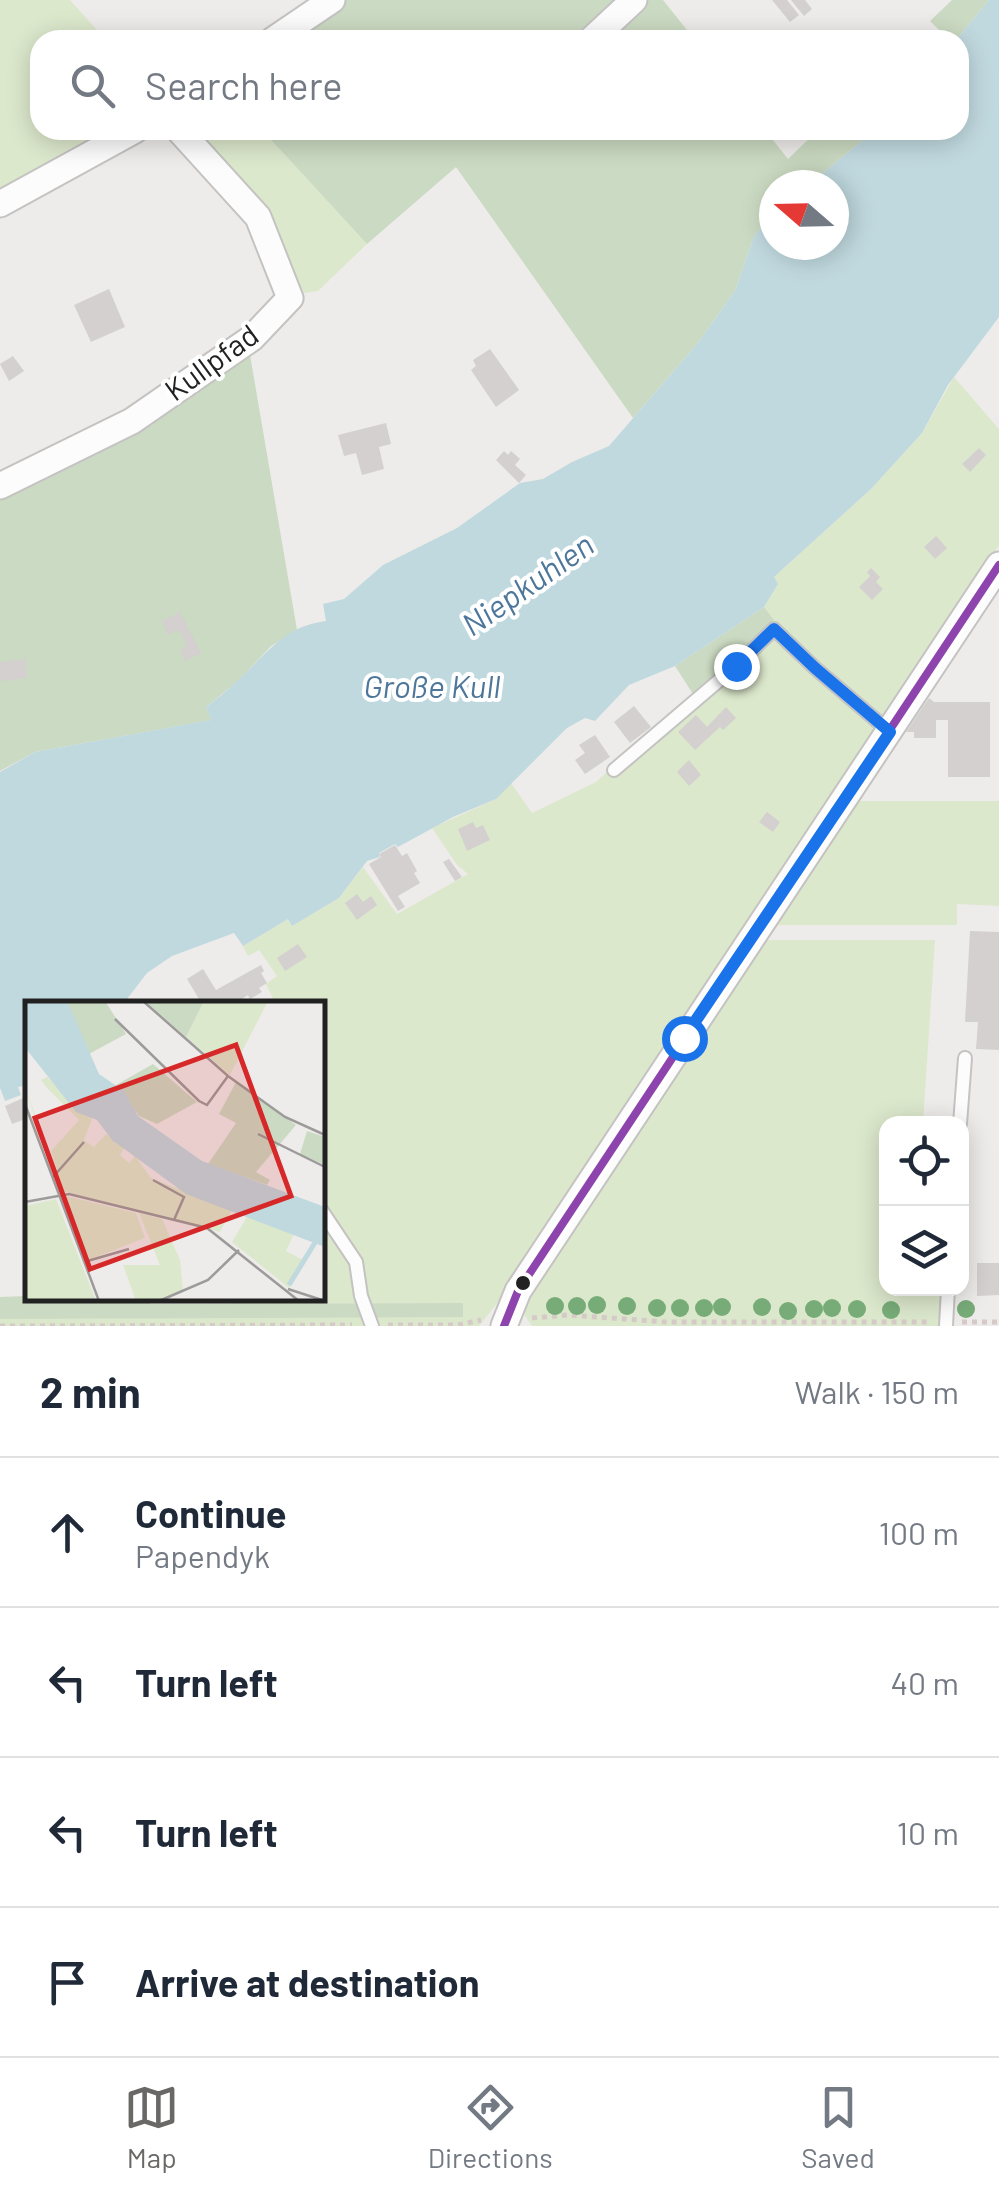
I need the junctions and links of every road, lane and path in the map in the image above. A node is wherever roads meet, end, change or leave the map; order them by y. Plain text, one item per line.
1 (332, 0) edge
2 (634, 0) edge
3 (288, 30) edge
4 (602, 30) edge
5 (116, 140) edge
6 (188, 140) edge
7 (0, 204) edge
8 (0, 486) edge
9 (999, 565) edge
10 (890, 732) junction
11 (614, 770) dead end
12 (965, 1058) dead end
13 (961, 1116) edge
14 (325, 1216) edge
15 (948, 1296) edge
16 (496, 1322) edge
17 (999, 1322) edge
18 (946, 1324) edge
19 (0, 1326) edge
20 (372, 1326) edge

1 - 3 street
2 - 4 street
5 - 7 street
6 - 8 street, Kullpfad
9 - 10 street
10 - 11 lane
10 - 16 street
12 - 13 lane
14 - 20 lane
15 - 18 lane
16 - 18 path
16 - 20 path
17 - 18 path
19 - 20 path

